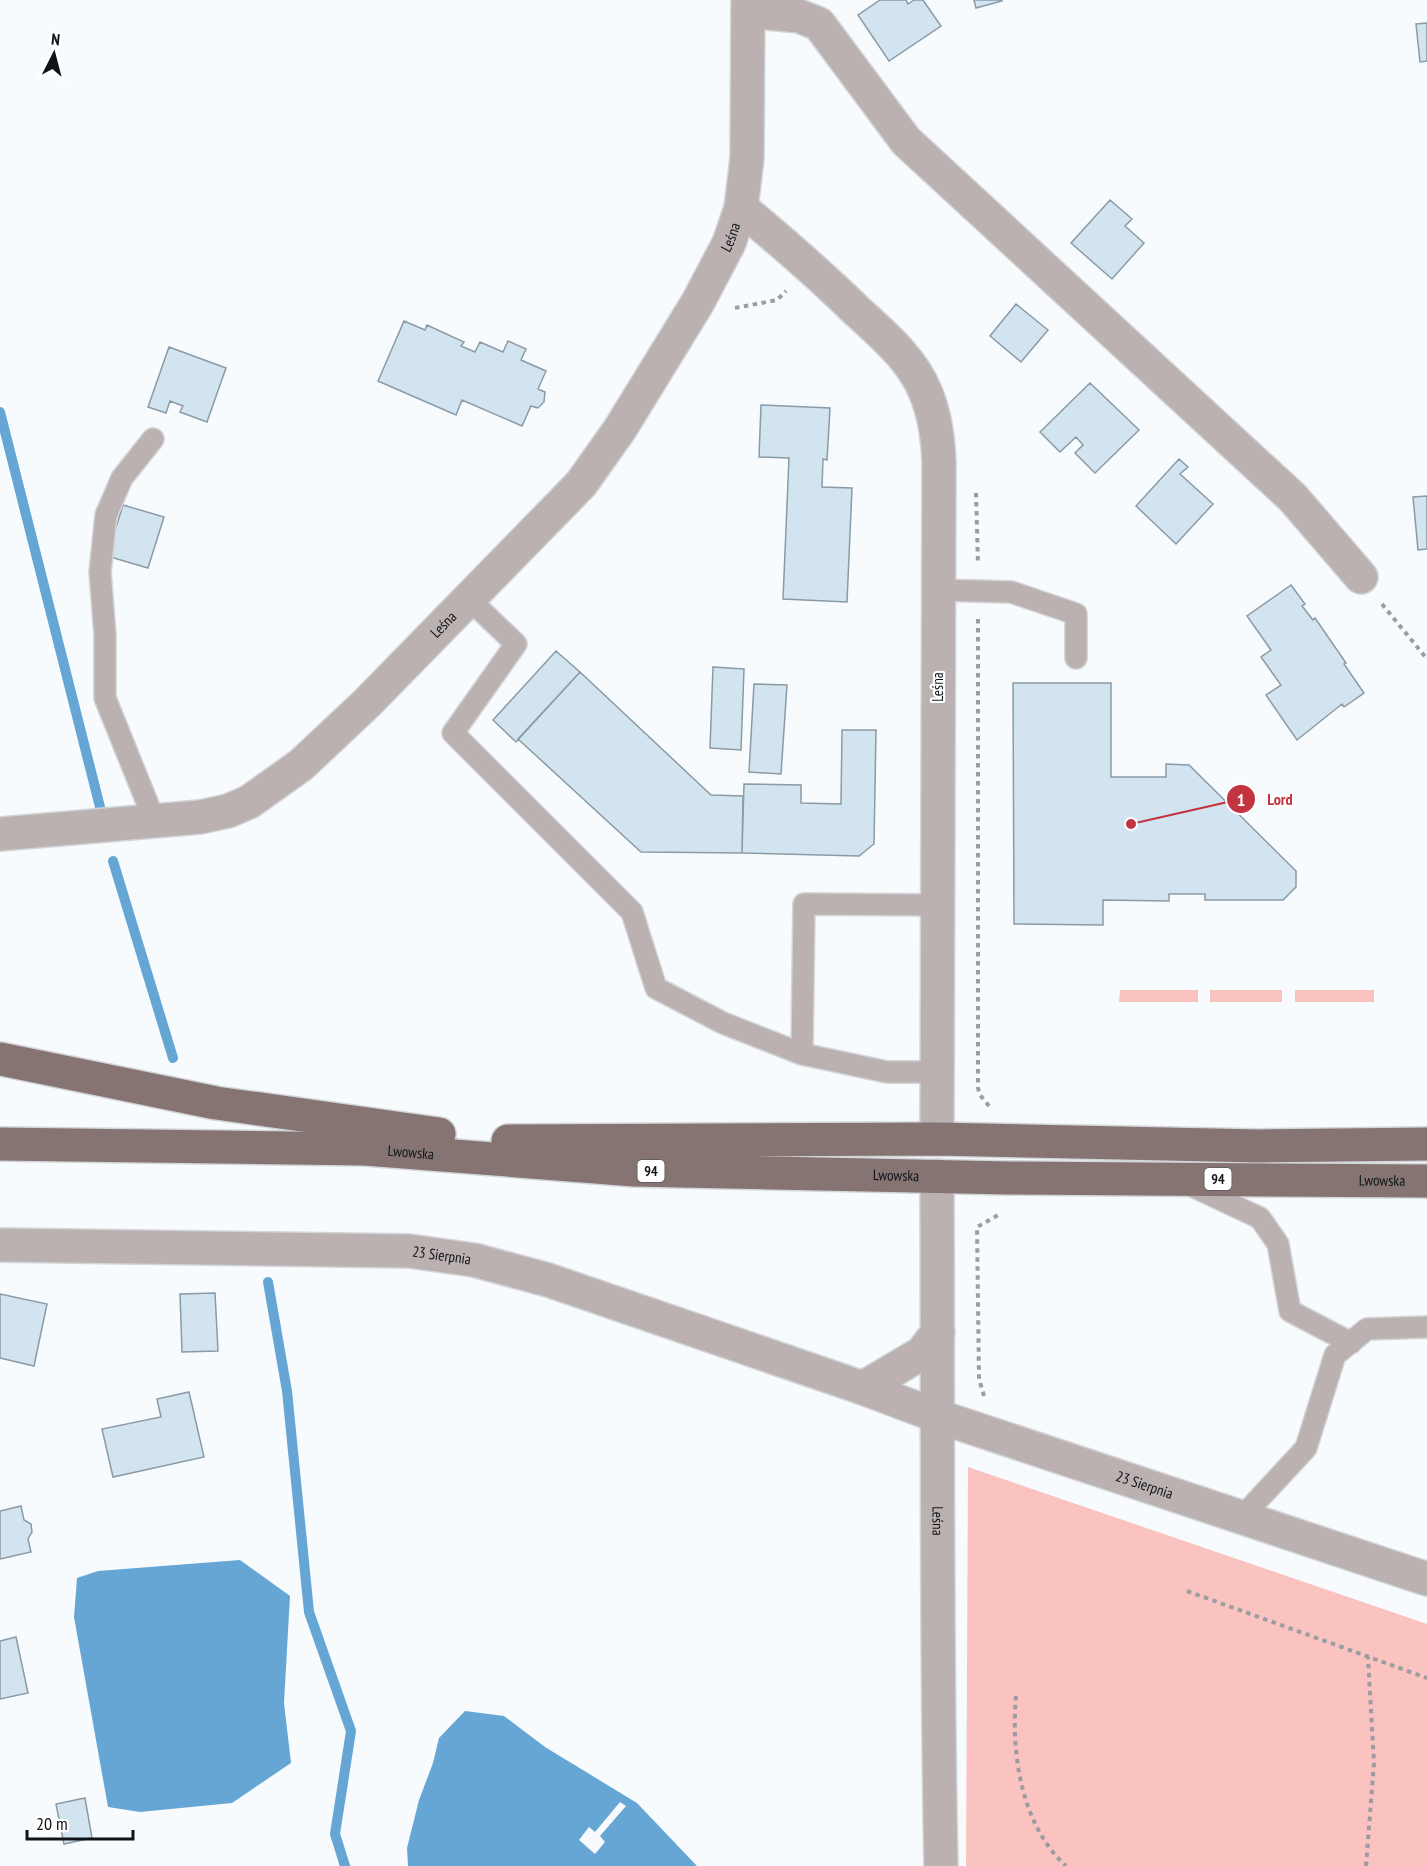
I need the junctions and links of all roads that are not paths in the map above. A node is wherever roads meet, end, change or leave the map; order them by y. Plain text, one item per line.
1 (748, 5) edge
2 (741, 208) junction
3 (153, 439) dead end
4 (1361, 578) road end
5 (938, 590) junction
6 (469, 599) junction
7 (1076, 658) dead end
8 (154, 822) junction
9 (0, 834) edge
10 (937, 905) junction
11 (802, 1054) junction
12 (0, 1059) edge
13 (937, 1072) junction
14 (937, 1139) junction
15 (501, 1141) junction
16 (0, 1144) edge
17 (1427, 1144) edge
18 (365, 1149) junction
19 (937, 1176) junction
20 (1174, 1179) junction
21 (1427, 1181) edge
22 (0, 1245) edge
23 (1427, 1328) edge
24 (938, 1332) junction
25 (1351, 1343) junction
26 (863, 1388) junction
27 (940, 1417) junction
28 (1242, 1517) junction
29 (1427, 1579) edge
30 (941, 1866) edge

1 - 2 street, Leśna
1 - 4 street, Leśna
2 - 5 street, Leśna
2 - 6 street, Leśna
3 - 8 lane
5 - 7 lane
5 - 10 street, Leśna
6 - 8 street, Leśna
6 - 11 lane
8 - 9 street, Leśna
10 - 11 lane
10 - 13 street, Leśna
11 - 13 lane
12 - 15 main road
13 - 14 street, Leśna
14 - 15 main road, Lwowska / 94
14 - 17 main road, Lwowska / 94
15 - 18 main road, Lwowska / 94
16 - 18 main road, Lwowska / 94
18 - 19 main road, Lwowska / 94
19 - 20 main road, Lwowska / 94
19 - 24 street, Leśna
20 - 21 main road, Lwowska / 94
20 - 25 lane
22 - 26 street, 23 Sierpnia
23 - 25 lane
24 - 26 street
24 - 27 street, Leśna
25 - 28 lane
26 - 27 street, 23 Sierpnia
27 - 28 street, 23 Sierpnia
27 - 30 street, Leśna
28 - 29 street, 23 Sierpnia

